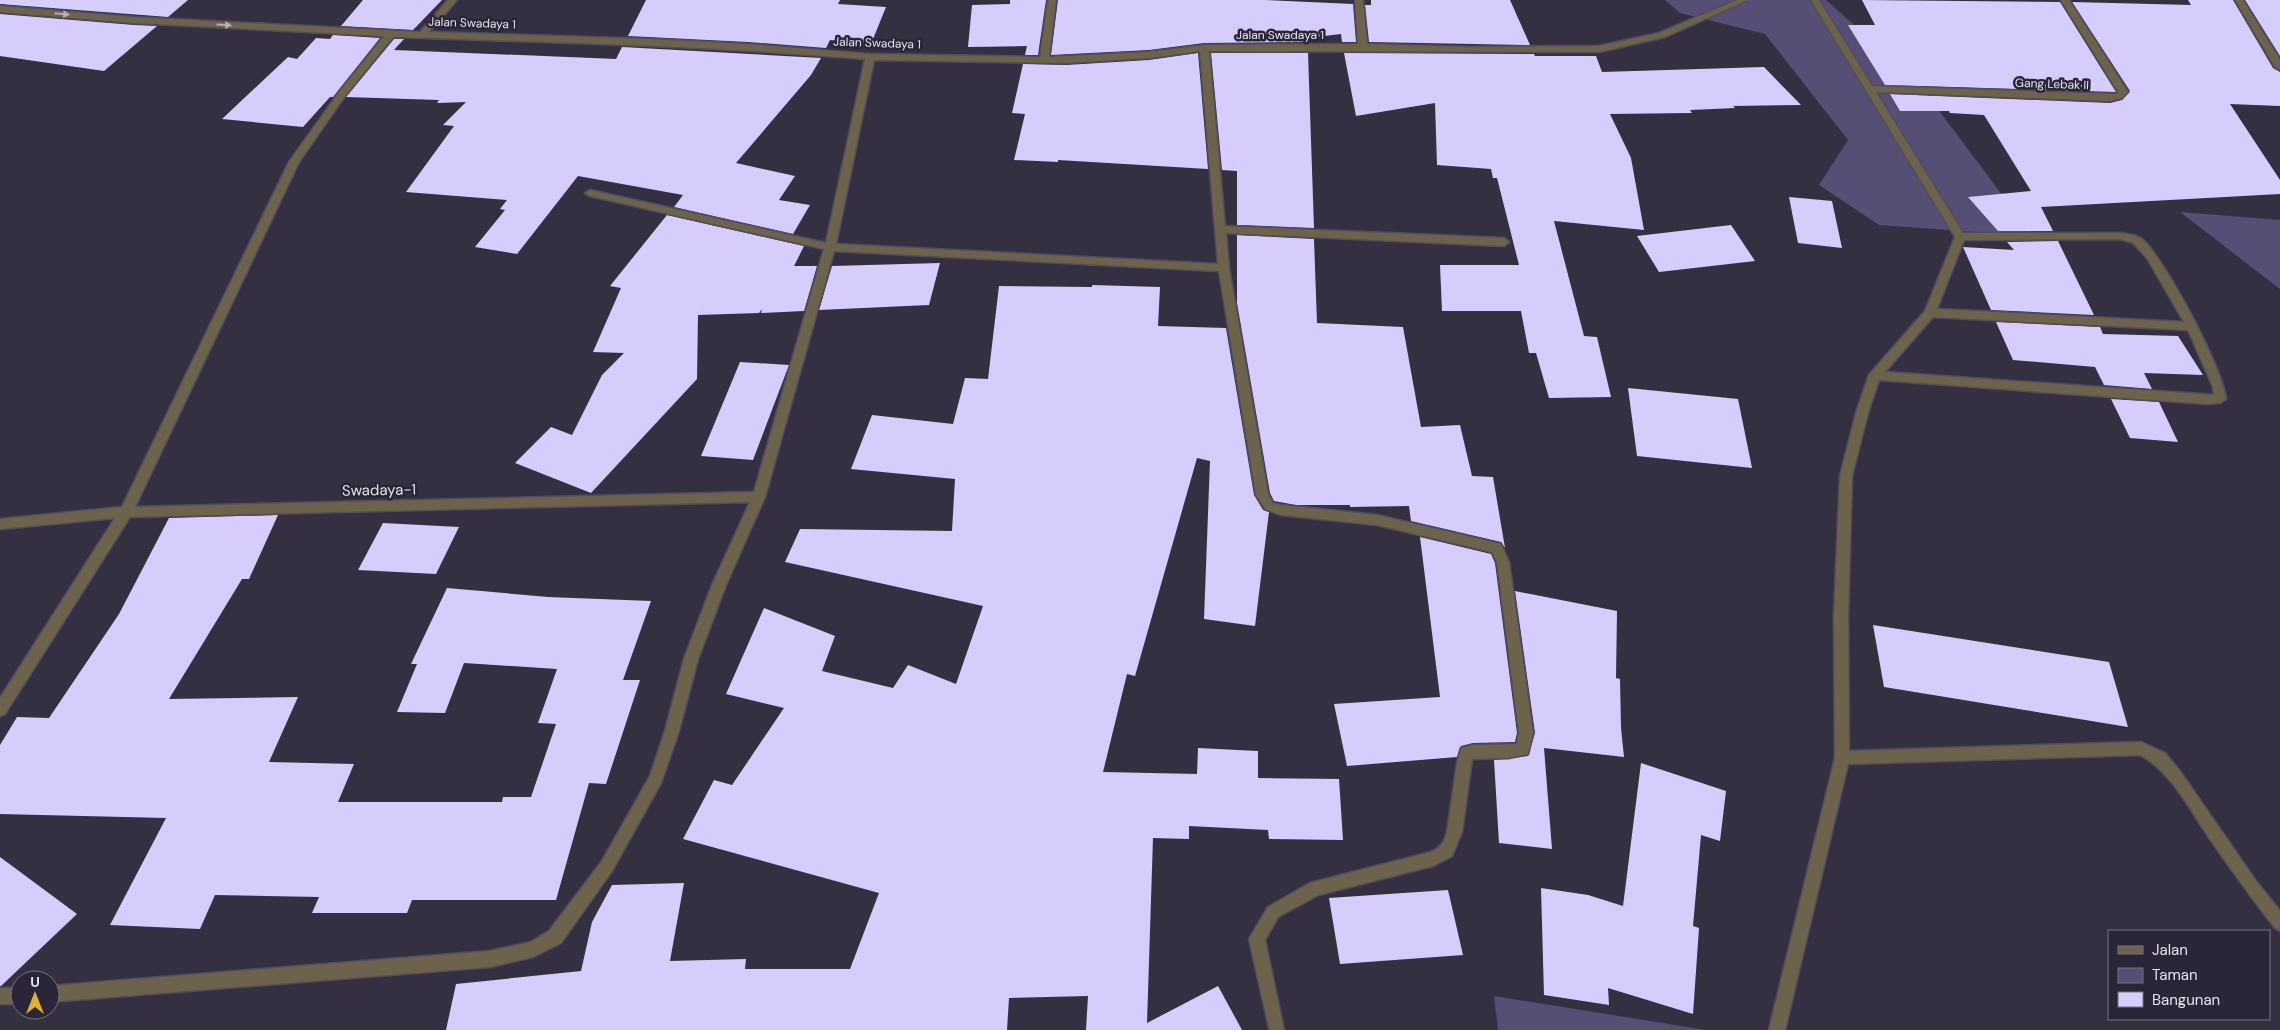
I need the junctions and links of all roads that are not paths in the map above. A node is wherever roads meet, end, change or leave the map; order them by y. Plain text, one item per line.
1 (452, 0) edge
2 (1052, 0) edge
3 (1359, 0) edge
4 (1744, 0) edge
5 (1815, 0) edge
6 (2065, 0) edge
7 (2239, 0) edge
8 (0, 9) edge
9 (391, 34) junction
10 (423, 34) junction
11 (1363, 47) junction
12 (1204, 48) junction
13 (870, 57) junction
14 (1044, 60) junction
15 (2280, 68) edge
16 (1869, 89) junction
17 (590, 193) dead end
18 (1220, 229) junction
19 (1960, 237) junction
20 (1504, 242) dead end
21 (830, 247) junction
22 (1224, 268) junction
23 (1930, 313) junction
24 (2192, 326) junction
25 (1875, 375) junction
26 (759, 497) junction
27 (126, 512) junction
28 (0, 524) edge
29 (0, 710) edge
30 (1842, 758) junction
31 (2280, 923) edge
32 (60, 993) edge
33 (1277, 1028) dead end
34 (1777, 1030) edge

1 - 10 street
2 - 14 street
3 - 11 street
4 - 11 street, Jalan Swadaya 1
5 - 16 street
6 - 16 street, Gang Lebak II
7 - 15 street
8 -> 9 street, Jalan Swadaya 1
9 - 10 street, Jalan Swadaya 1
9 - 27 street
10 - 13 street, Jalan Swadaya 1
11 - 12 street, Jalan Swadaya 1
12 - 14 street, Jalan Swadaya 1
12 - 18 street
13 - 14 street, Jalan Swadaya 1
13 - 21 street
16 - 19 street
17 - 21 street
18 - 20 street
18 - 22 street
19 - 23 street
19 - 24 street
21 - 22 street
21 - 26 street
22 - 33 street
23 - 24 street
23 - 25 street
24 - 25 street
25 - 30 street
26 - 27 street, Swadaya-1
26 - 32 street
27 - 28 street, Swadaya-1
27 - 29 street
30 - 31 street
30 - 34 street

